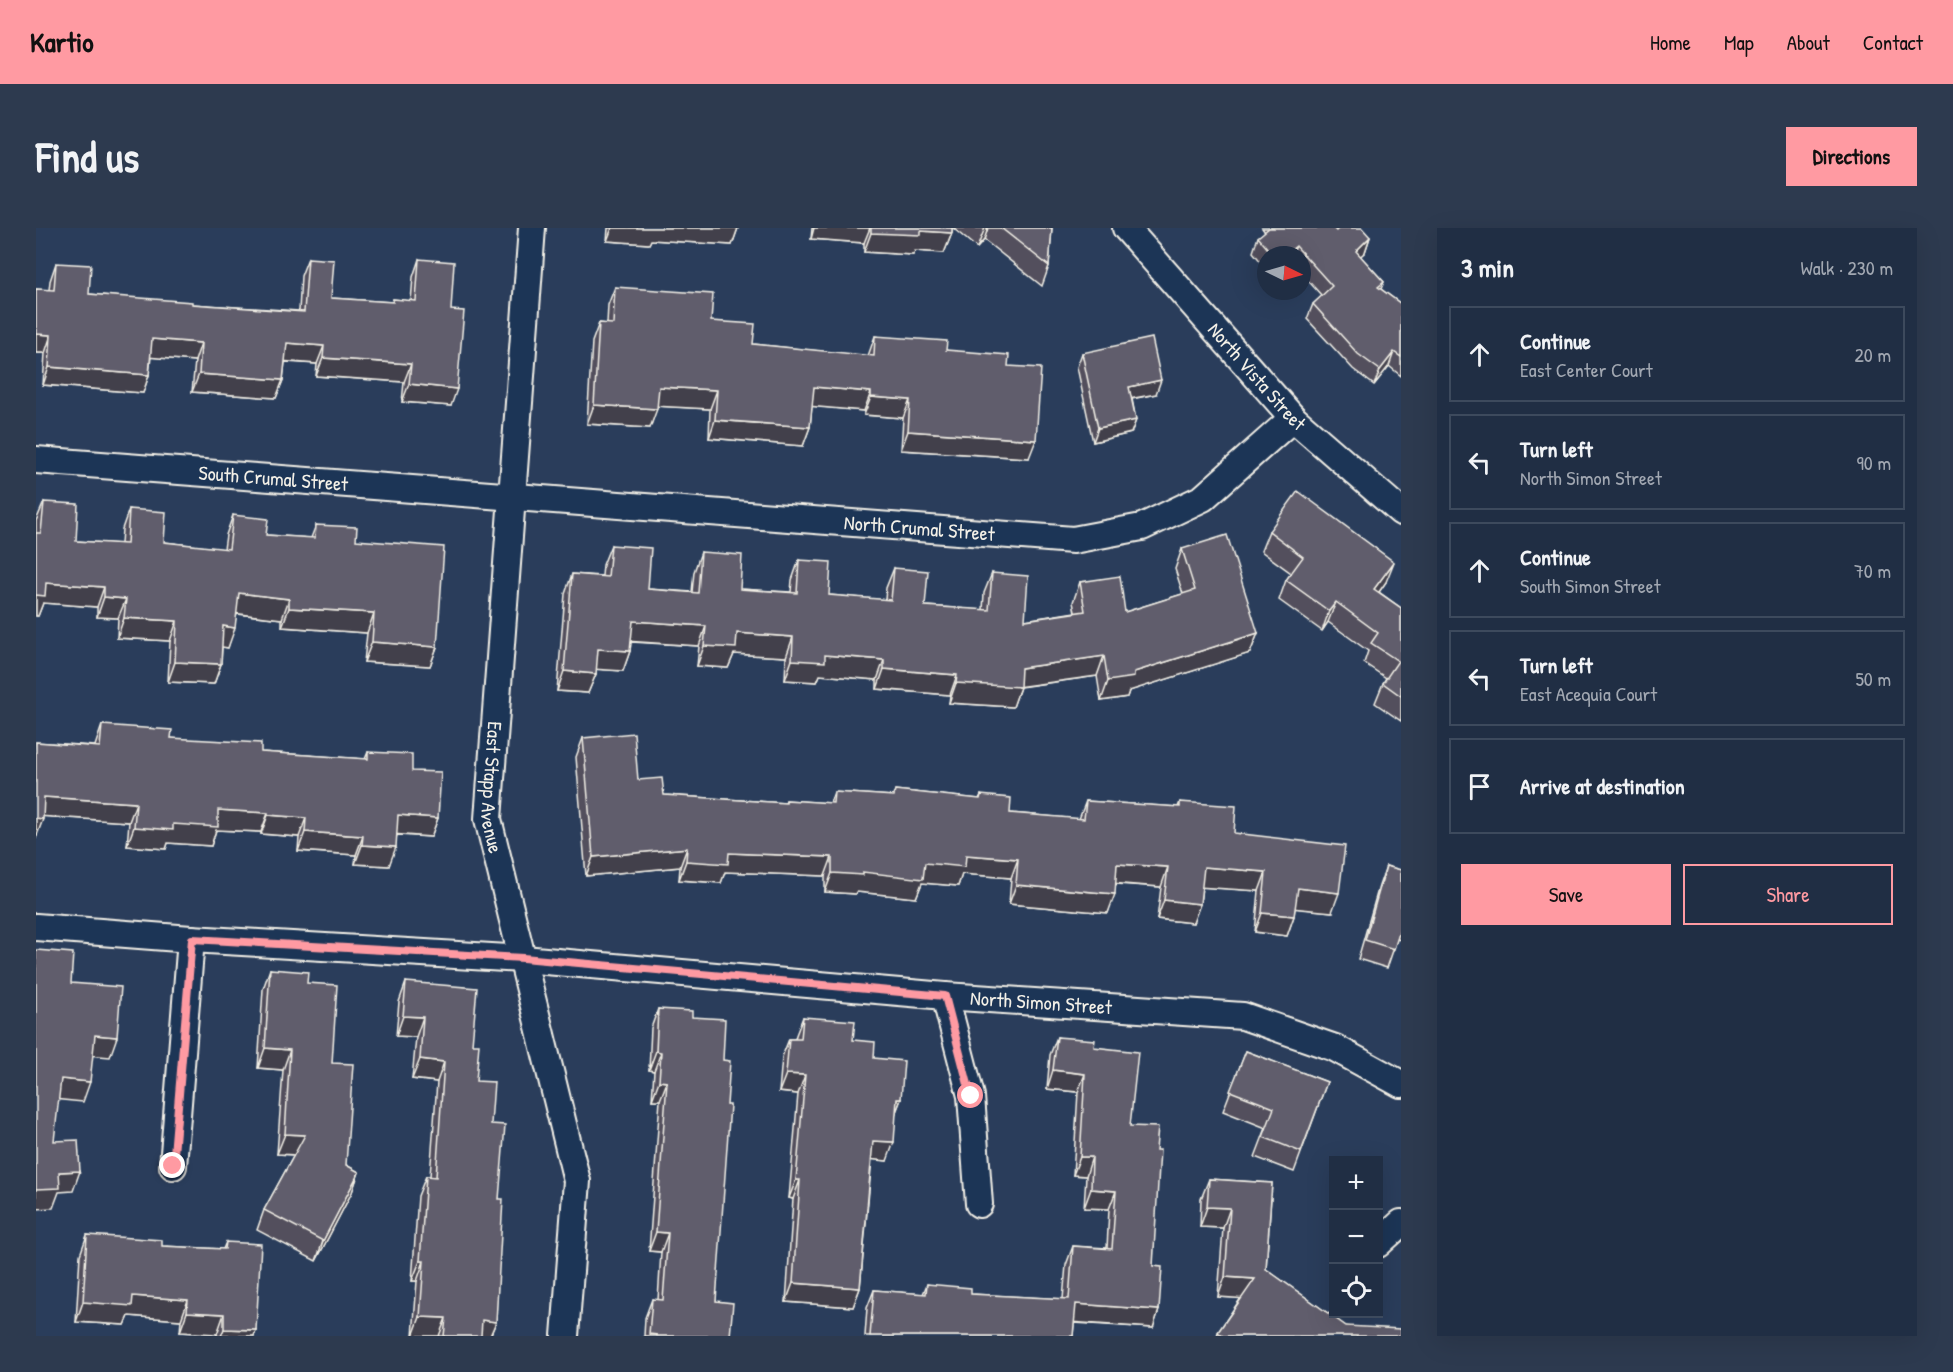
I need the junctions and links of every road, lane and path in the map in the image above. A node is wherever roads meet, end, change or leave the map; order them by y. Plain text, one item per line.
1 (532, 228) edge
2 (1126, 228) edge
3 (1293, 418) junction
4 (36, 460) edge
5 (510, 498) junction
6 (1401, 512) edge
7 (36, 927) edge
8 (192, 939) junction
9 (523, 958) junction
10 (945, 996) junction
11 (1401, 1084) edge
12 (173, 1166) dead end
13 (979, 1203) dead end
14 (1401, 1223) edge
15 (1383, 1239) edge
16 (565, 1336) edge

1 - 5 street, East Stapp Avenue
2 - 3 street, North Vista Street
3 - 5 street, North Crumal Street
3 - 6 street, North Vista Street
4 - 5 street, South Crumal Street
5 - 9 street, East Stapp Avenue
7 - 8 street, North Simon Street
8 - 9 street, North Simon Street
8 - 12 street
9 - 10 street, North Simon Street
9 - 16 street, East Stapp Avenue
10 - 11 street, North Simon Street
10 - 13 street
14 - 15 street

